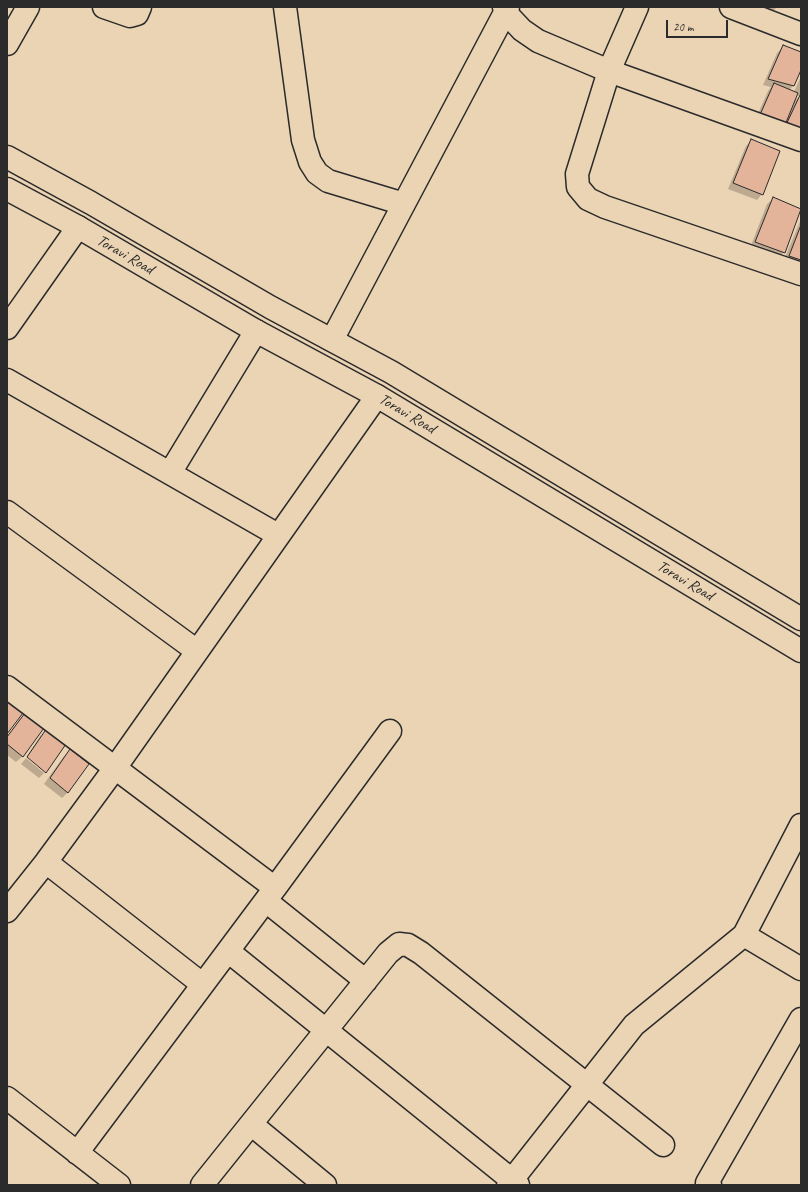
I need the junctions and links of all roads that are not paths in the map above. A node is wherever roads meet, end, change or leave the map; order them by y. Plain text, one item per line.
1 (28, 7) edge
2 (104, 7) edge
3 (140, 7) edge
4 (285, 7) edge
5 (637, 7) edge
6 (731, 7) edge
7 (506, 9) edge
8 (801, 34) edge
9 (7, 44) edge
10 (609, 71) junction
11 (801, 140) edge
12 (7, 157) edge
13 (7, 189) edge
14 (404, 204) junction
15 (78, 227) junction
16 (801, 274) edge
17 (7, 328) edge
18 (256, 331) junction
19 (332, 340) junction
20 (7, 380) edge
21 (377, 396) junction
22 (170, 473) junction
23 (7, 512) edge
24 (278, 536) junction
25 (801, 619) edge
26 (197, 651) junction
27 (801, 651) edge
28 (7, 687) edge
29 (390, 731) dead end
30 (115, 768) junction
31 (801, 825) edge
32 (46, 862) junction
33 (270, 895) junction
34 (7, 911) edge
35 (744, 935) junction
36 (228, 951) junction
37 (801, 969) edge
38 (366, 981) junction
39 (202, 984) junction
40 (801, 1019) edge
41 (326, 1031) junction
42 (588, 1085) junction
43 (7, 1098) edge
44 (251, 1124) junction
45 (663, 1145) dead end
46 (77, 1153) junction
47 (513, 1183) edge
48 (119, 1185) edge
49 (202, 1185) edge
50 (326, 1185) edge
51 (710, 1185) edge

1 - 9 main road
2 - 3 main road
4 - 14 main road
5 - 10 main road
6 - 8 main road
7 - 10 main road
7 - 14 main road
10 - 11 main road
10 - 16 main road
12 - 19 main road, Toravi Road
13 - 15 main road, Toravi Road
14 - 19 main road
15 - 17 main road
15 - 18 main road, Toravi Road
18 - 21 main road, Toravi Road
18 - 22 main road
19 - 25 main road, Toravi Road
20 - 22 main road
21 - 24 main road
21 - 27 main road, Toravi Road
22 - 24 main road
23 - 26 main road
24 - 26 main road
26 - 30 main road
28 - 30 main road
29 - 33 main road
30 - 32 main road
30 - 33 main road
31 - 35 main road
32 - 34 main road
32 - 39 main road
33 - 36 main road
33 - 38 main road
35 - 37 main road
35 - 42 main road
36 - 39 main road
36 - 41 main road
38 - 41 main road
38 - 42 main road
39 - 46 main road
40 - 51 main road
41 - 44 main road
41 - 47 main road
42 - 45 main road
42 - 47 main road
43 - 46 main road
44 - 49 main road
44 - 50 main road
46 - 48 main road

